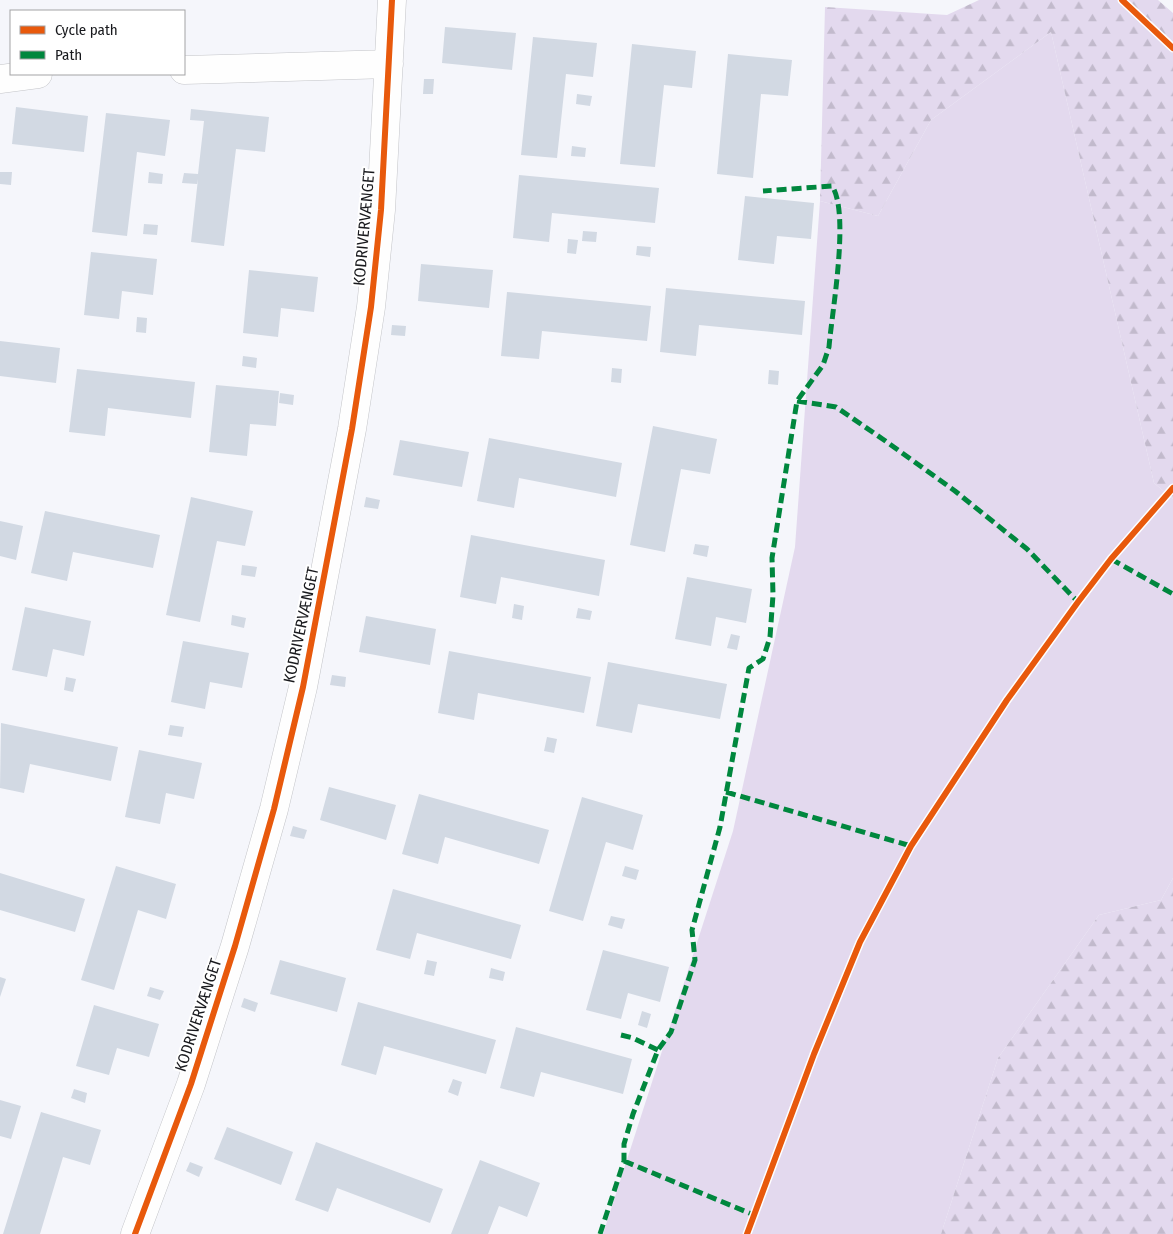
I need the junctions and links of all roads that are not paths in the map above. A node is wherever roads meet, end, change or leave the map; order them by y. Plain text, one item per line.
1 (392, 0) edge
2 (389, 64) junction
3 (185, 70) edge
4 (30, 75) edge
5 (0, 79) edge
6 (136, 1234) edge

1 - 2 street, KODRIVERVÆNGET
2 - 3 street
2 - 6 street, KODRIVERVÆNGET
4 - 5 street

